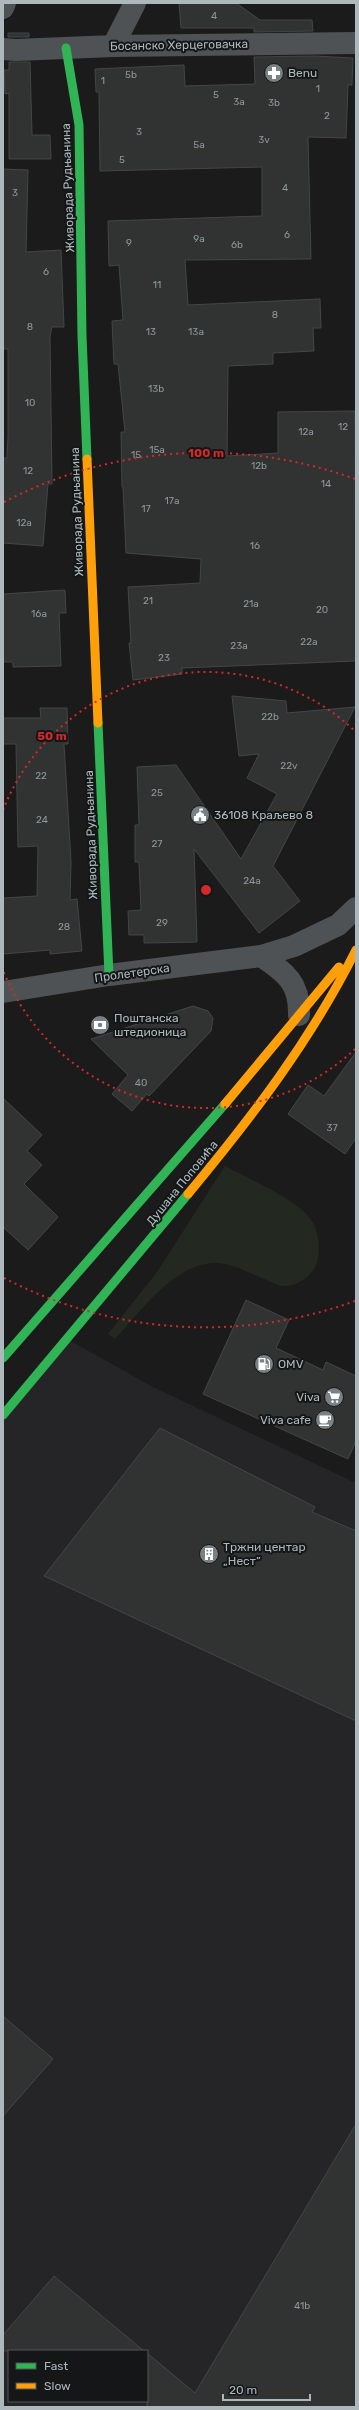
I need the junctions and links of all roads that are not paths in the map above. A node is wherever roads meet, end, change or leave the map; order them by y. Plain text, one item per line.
1 (5, 3) edge
2 (134, 3) edge
3 (3, 8) edge
4 (356, 43) edge
5 (113, 46) junction
6 (3, 48) edge
7 (66, 48) junction
8 (356, 908) edge
9 (356, 946) edge
10 (356, 950) edge
11 (261, 956) junction
12 (109, 976) junction
13 (3, 992) edge
14 (299, 1015) junction
15 (3, 1358) edge
16 (3, 1415) edge

1 - 3 street
2 - 5 street
4 - 5 street, Босанско Херцеговачка
5 - 7 street, Босанско Херцеговачка
6 - 7 street, Босанско Херцеговачка
7 - 12 main road, Живорада Рудњанина
8 - 11 street, Пролетерска
9 - 14 main road, Душана Поповића
10 - 16 main road, Душана Поповића
11 - 12 street, Пролетерска
11 - 14 street
12 - 13 street, Пролетерска
14 - 15 main road, Душана Поповића

